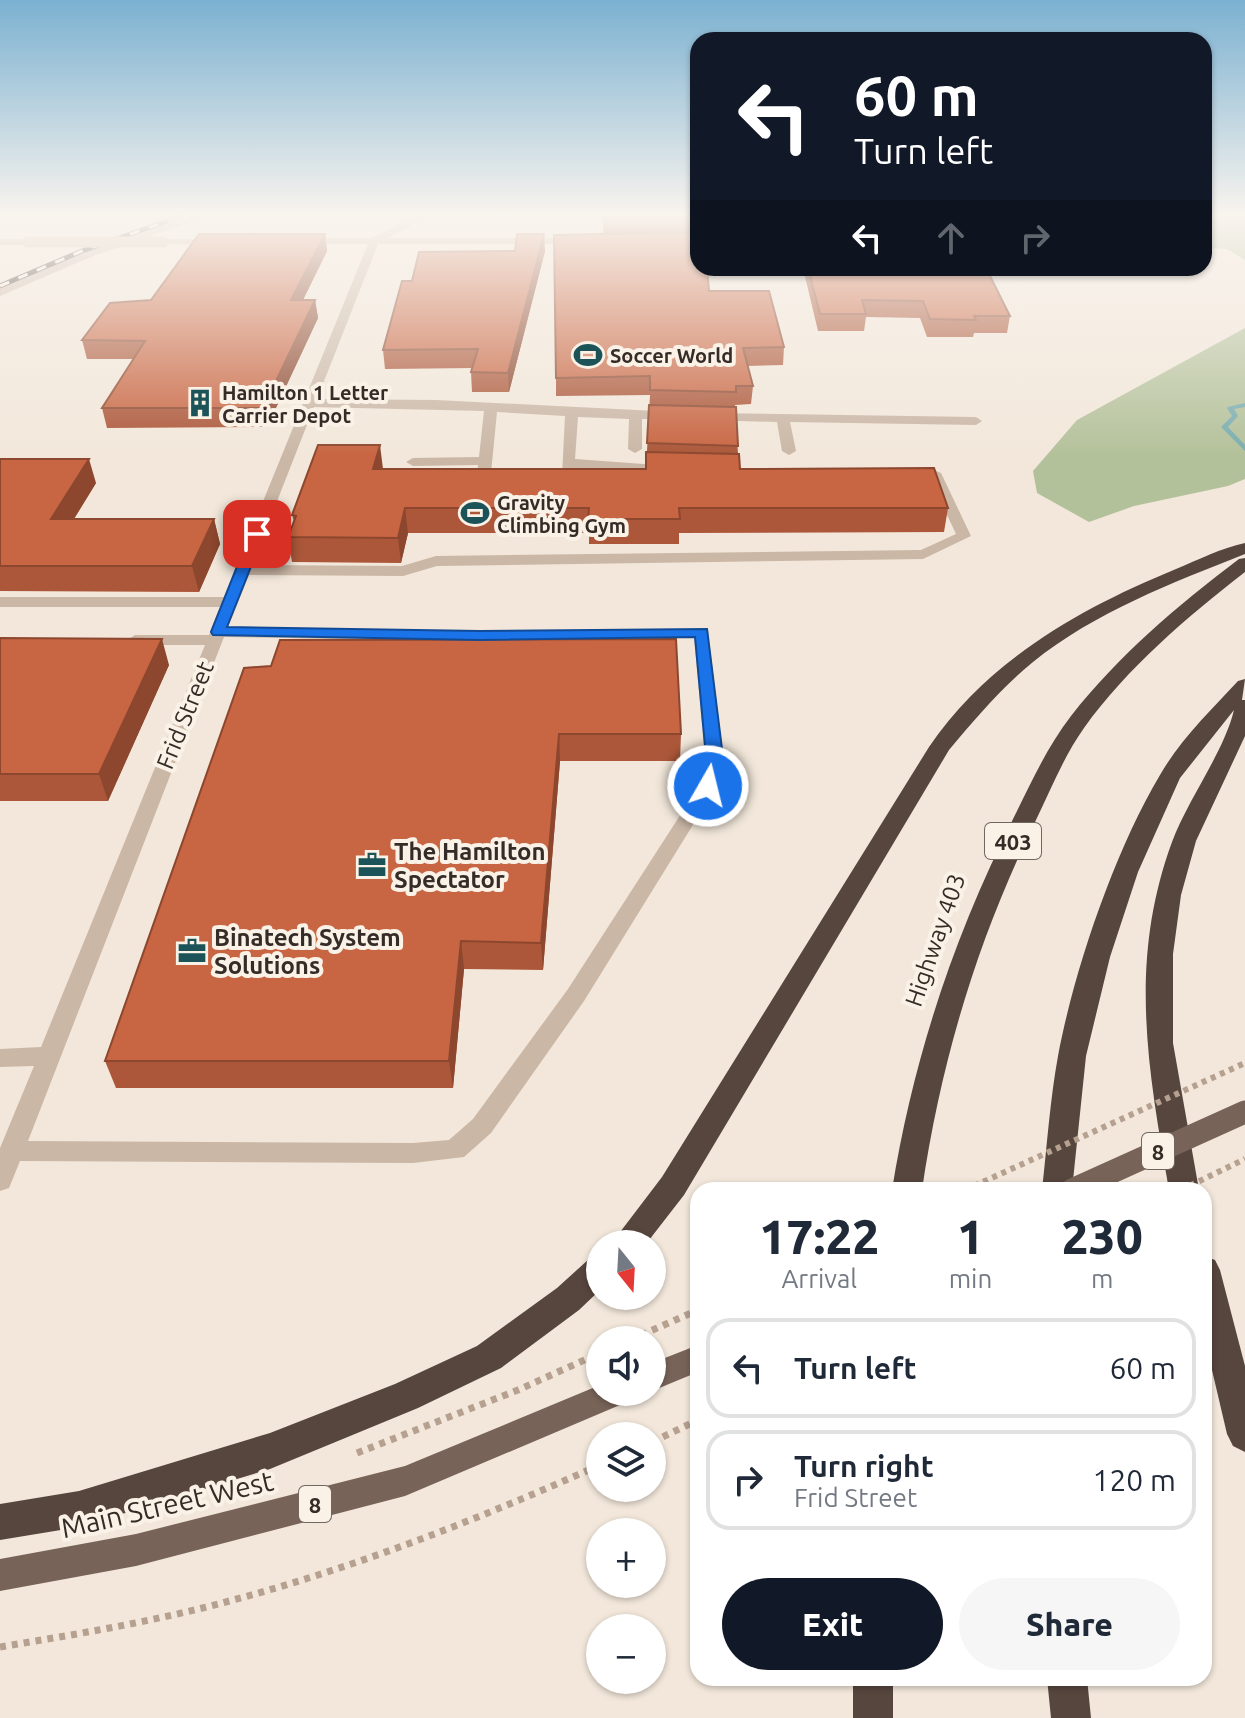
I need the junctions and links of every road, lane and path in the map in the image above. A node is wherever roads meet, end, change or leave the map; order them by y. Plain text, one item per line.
1 (352, 296) edge
2 (309, 403) junction
3 (491, 407) junction
4 (572, 413) junction
5 (636, 415) junction
6 (783, 419) junction
7 (976, 421) dead end
8 (635, 449) dead end
9 (789, 451) dead end
10 (484, 461) junction
11 (413, 462) dead end
12 (568, 463) junction
13 (685, 470) edge
14 (918, 473) edge
15 (553, 476) edge
16 (511, 477) edge
17 (1245, 548) edge
18 (1245, 563) edge
19 (243, 570) junction
20 (0, 602) edge
21 (230, 602) junction
22 (216, 636) junction
23 (110, 640) edge
24 (1245, 685) edge
25 (1245, 706) edge
26 (49, 1056) junction
27 (0, 1058) edge
28 (1245, 1063) edge
29 (1245, 1112) edge
30 (11, 1151) junction
31 (1245, 1159) edge
32 (0, 1180) edge
33 (908, 1182) edge
34 (983, 1182) edge
35 (1058, 1182) edge
36 (1090, 1182) edge
37 (1181, 1182) edge
38 (1198, 1182) edge
39 (638, 1230) edge
40 (586, 1282) edge
41 (1212, 1302) edge
42 (690, 1314) edge
43 (662, 1326) edge
44 (690, 1361) edge
45 (666, 1371) edge
46 (586, 1405) edge
47 (690, 1424) edge
48 (1245, 1434) edge
49 (666, 1435) edge
50 (586, 1471) edge
51 (0, 1522) edge
52 (0, 1575) edge
53 (0, 1647) edge
54 (873, 1686) edge
55 (1068, 1686) edge
56 (873, 1718) edge
57 (1071, 1718) edge

1 - 2 street, Frid Street
2 - 3 street
2 - 19 street, Frid Street
3 - 4 street
3 - 10 street
4 - 5 street
4 - 12 street
5 - 6 street
5 - 8 street
6 - 7 street
6 - 9 street
10 - 11 street
10 - 16 street
12 - 13 street
12 - 15 street
14 - 19 street
17 - 39 highway
18 - 33 highway, Highway 403 / 403
19 - 21 street, Frid Street
20 - 21 street
21 - 22 street, Frid Street
22 - 23 street
22 - 26 street, Frid Street
22 - 30 street
24 - 35 highway
25 - 37 highway
26 - 27 street
26 - 30 street, Frid Street
28 - 34 path, bridge
29 - 36 main road, 8, bridge
30 - 32 street, Frid Street
31 - 38 path, bridge
40 - 51 highway
41 - 48 highway
42 - 43 path
44 - 45 main road
46 - 52 main road, Main Street West / 8
47 - 49 path
50 - 53 path
54 - 56 highway
55 - 57 highway

